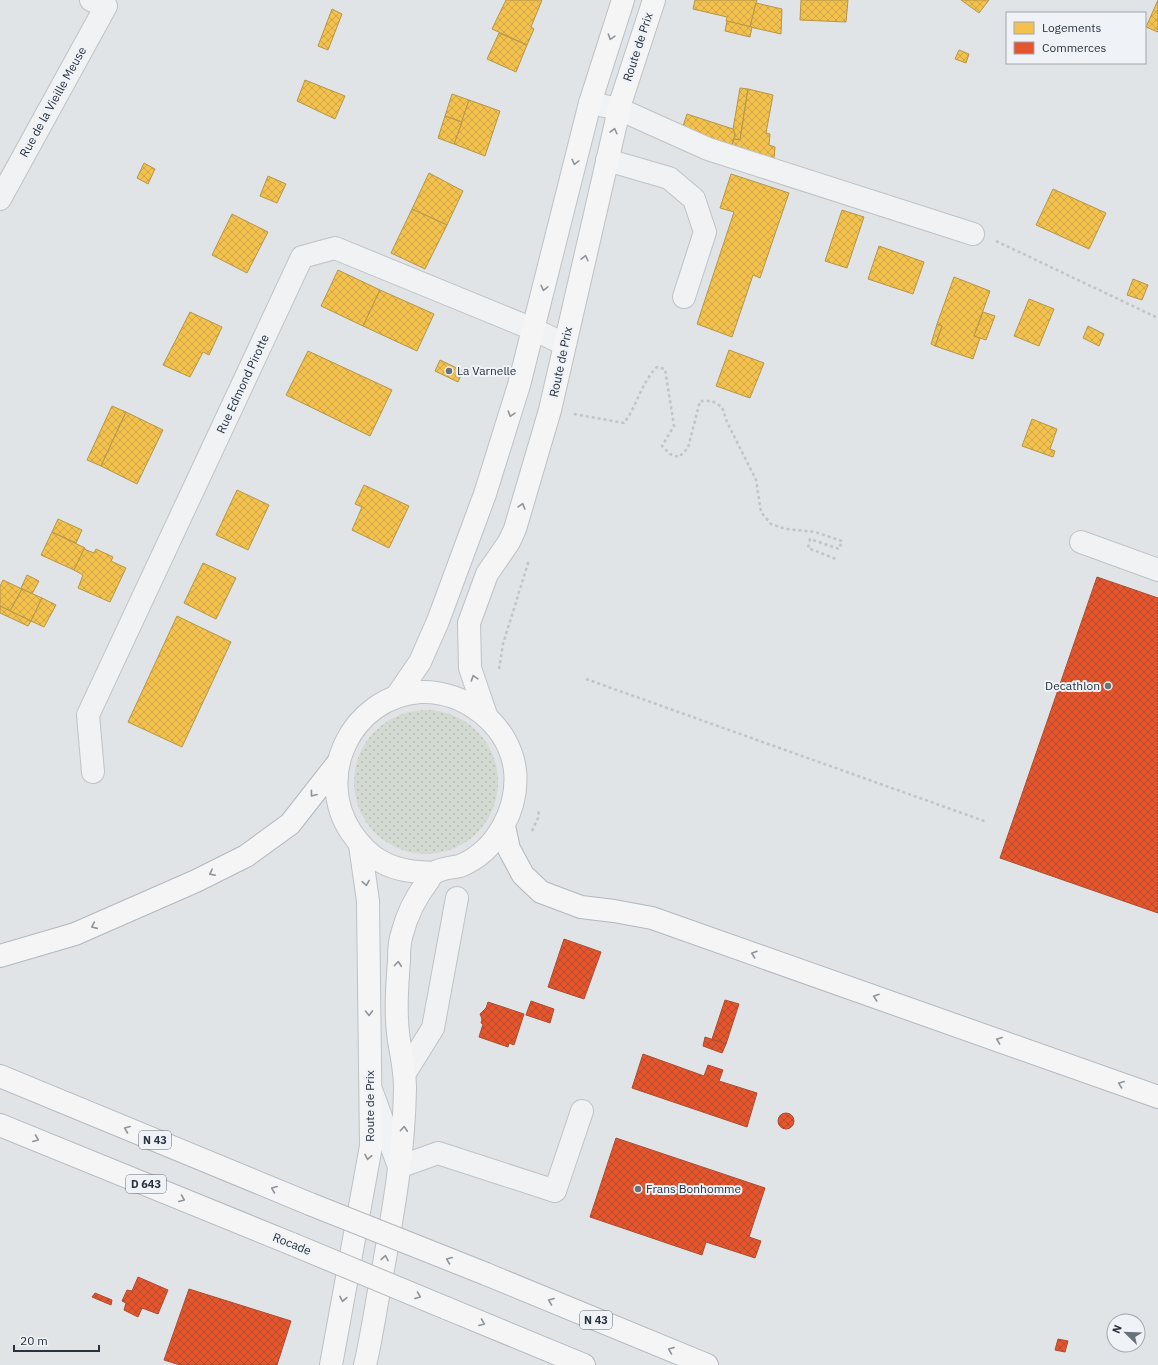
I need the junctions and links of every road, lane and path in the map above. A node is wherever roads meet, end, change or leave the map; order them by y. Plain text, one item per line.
1 (623, 0) edge
2 (654, 0) edge
3 (102, 2) edge
4 (590, 103) junction
5 (619, 110) junction
6 (607, 160) junction
7 (0, 199) edge
8 (973, 234) joint
9 (684, 297) dead end
10 (1158, 318) edge
11 (533, 329) junction
12 (564, 344) junction
13 (550, 410) junction
14 (1081, 542) dead end
15 (836, 558) dead end
16 (1158, 570) edge
17 (586, 679) dead end
18 (396, 697) junction
19 (486, 715) junction
20 (337, 764) junction
21 (93, 772) dead end
22 (987, 822) dead end
23 (504, 826) junction
24 (360, 845) junction
25 (434, 872) junction
26 (457, 898) dead end
27 (0, 956) edge
28 (405, 1073) junction
29 (0, 1076) edge
30 (371, 1090) junction
31 (1158, 1097) edge
32 (582, 1111) dead end
33 (0, 1125) edge
34 (399, 1167) junction
35 (331, 1365) edge
36 (365, 1365) edge
37 (584, 1365) edge
38 (707, 1365) edge

1 -> 4 main road, Route de Prix
2 - 5 main road, Route de Prix
3 - 7 street, Rue de la Vieille Meuse
4 - 5 street
4 -> 11 main road, Route de Prix
6 -> 5 main road, Route de Prix
5 - 8 street
6 - 9 street
12 -> 6 main road, Route de Prix
8 - 10 path
11 - 12 street, Rue Edmond Pirotte
11 -> 18 main road, Route de Prix
11 - 21 street, Rue Edmond Pirotte
12 - 13 main road, Route de Prix
13 - 15 path
19 -> 13 main road, Route de Prix
14 - 16 street
17 - 22 path
18 - 19 main road, Route de Prix
18 - 20 main road, Route de Prix
19 - 23 main road, Route de Prix
20 - 24 main road, Route de Prix
20 -> 27 main road
23 - 25 main road, Route de Prix
31 -> 23 main road
24 - 25 main road, Route de Prix
24 -> 30 main road, Route de Prix
28 -> 25 main road
26 - 28 street
34 -> 28 main road
38 -> 29 main road, N 43, bridge
30 - 34 street
30 -> 35 main road, Route de Prix
32 - 34 street
33 -> 37 main road, Rocade / D 643, bridge
36 -> 34 main road

